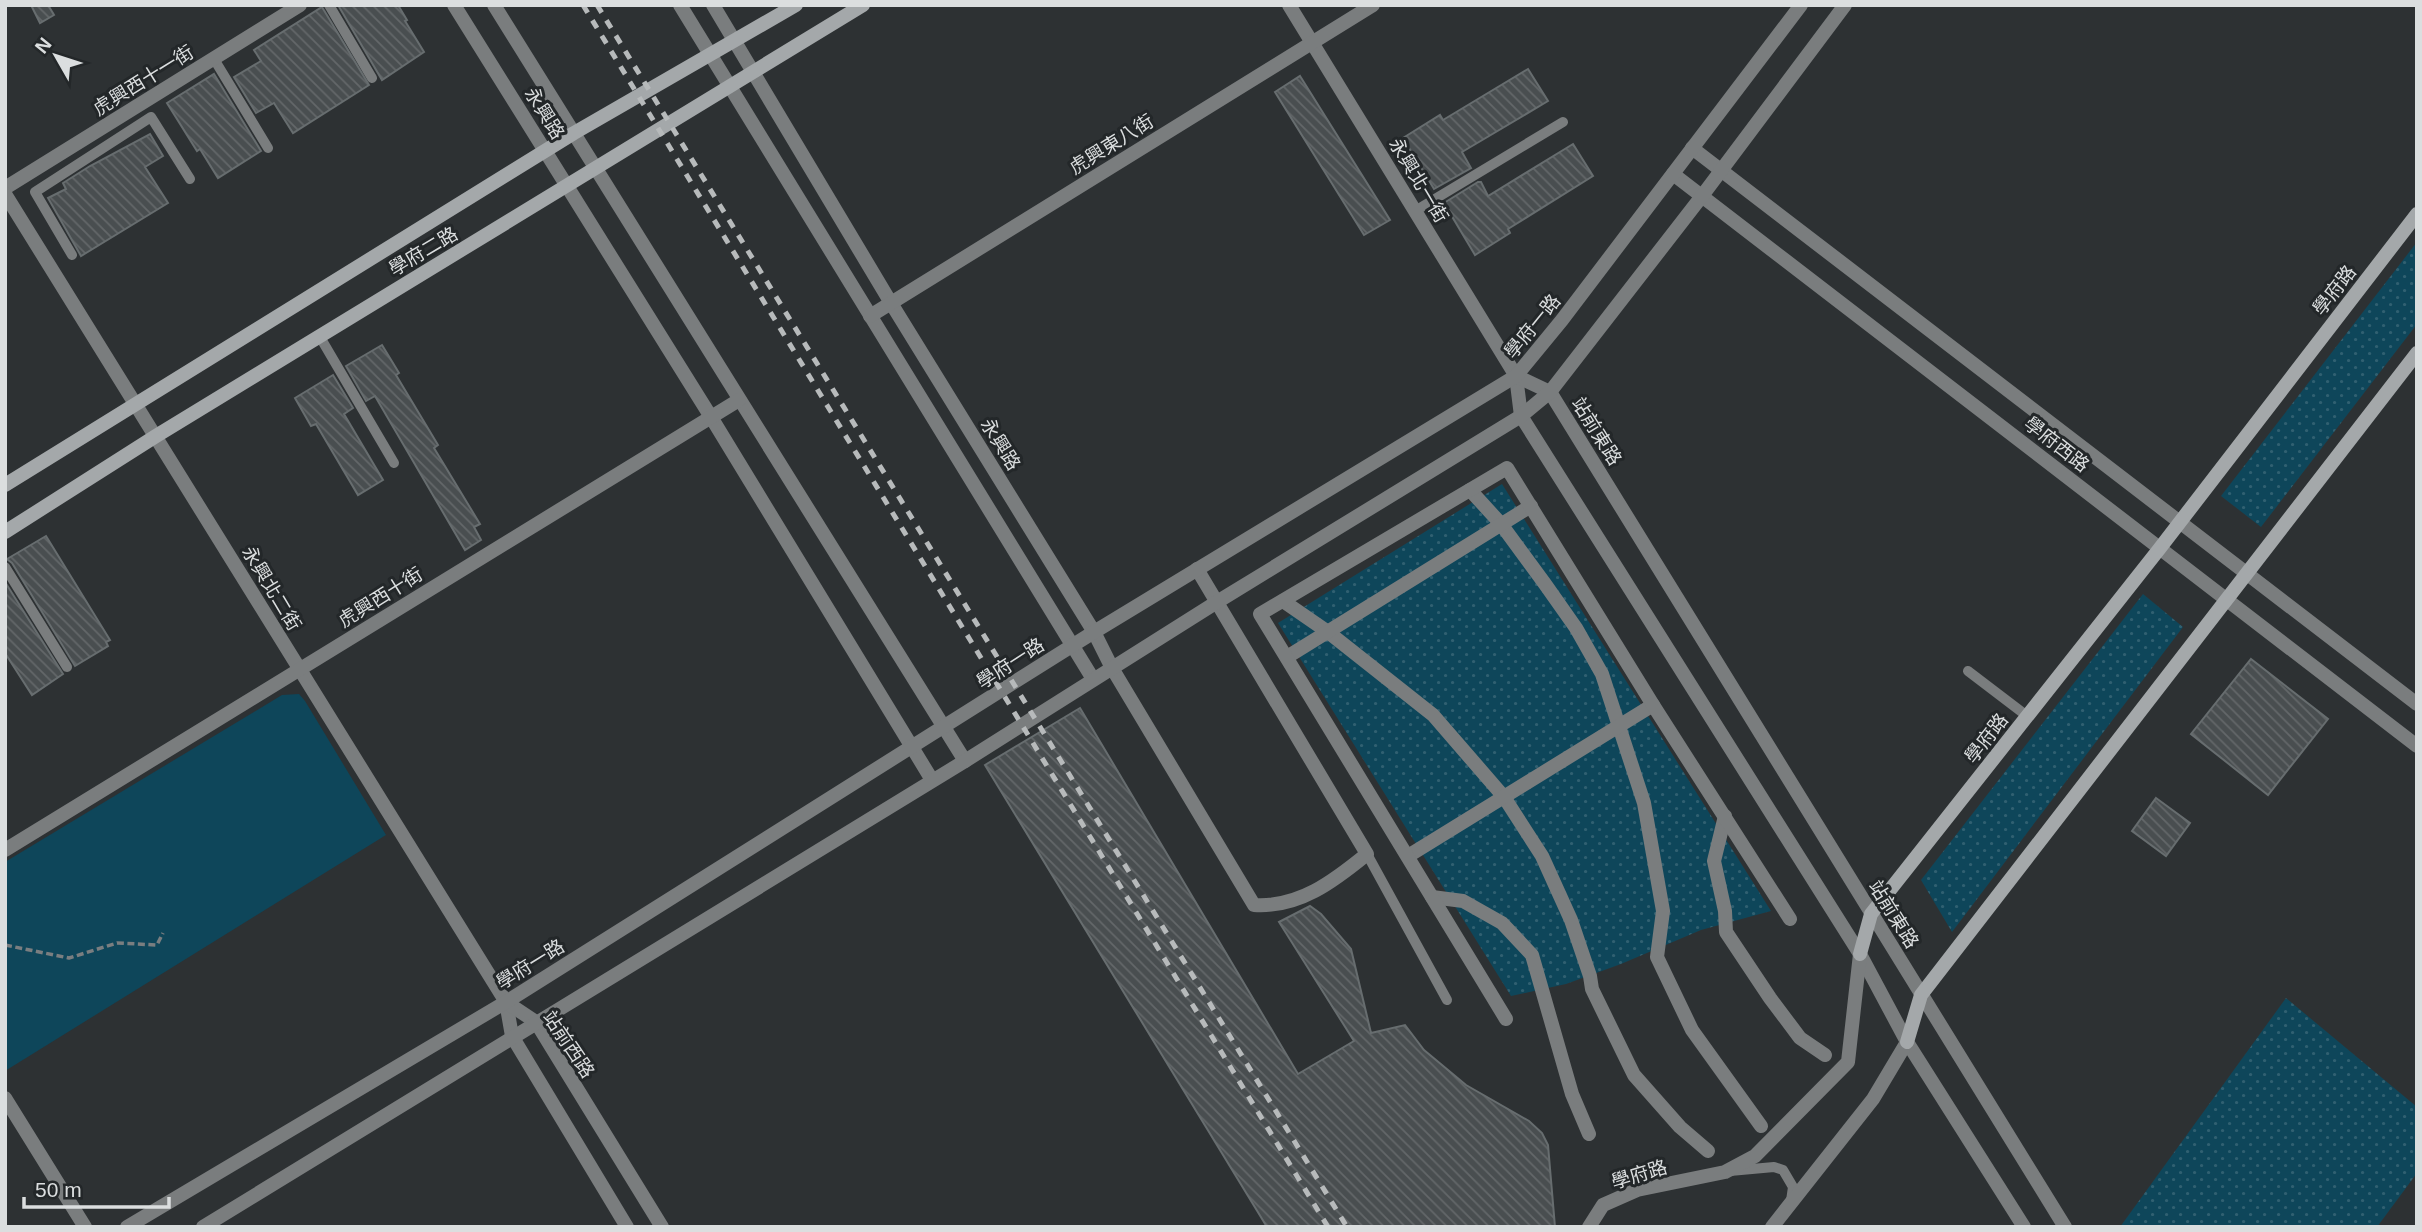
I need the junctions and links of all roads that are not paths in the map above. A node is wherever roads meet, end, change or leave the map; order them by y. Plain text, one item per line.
1 (300, 5) edge
2 (329, 5) edge
3 (454, 5) edge
4 (494, 5) edge
5 (680, 5) edge
6 (713, 5) edge
7 (796, 5) edge
8 (863, 5) edge
9 (1289, 5) edge
10 (1373, 5) edge
11 (1801, 5) edge
12 (1845, 5) edge
13 (735, 42) junction
14 (1312, 42) junction
15 (711, 54) junction
16 (214, 59) junction
17 (754, 73) junction
18 (372, 78) dead end
19 (730, 87) junction
20 (1563, 122) dead end
21 (574, 133) junction
22 (84, 139) junction
23 (268, 148) dead end
24 (1692, 148) junction
25 (546, 150) junction
26 (93, 155) junction
27 (1721, 168) junction
28 (596, 170) junction
29 (1673, 174) junction
30 (190, 179) dead end
31 (566, 187) junction
32 (5, 188) edge
33 (5, 194) edge
34 (1702, 195) junction
35 (1415, 211) junction
36 (2417, 214) edge
37 (72, 255) dead end
38 (891, 303) junction
39 (870, 316) junction
40 (320, 337) junction
41 (2417, 353) edge
42 (1516, 376) junction
43 (1550, 392) junction
44 (740, 400) junction
45 (135, 404) junction
46 (1521, 416) junction
47 (711, 417) junction
48 (156, 436) junction
49 (394, 463) dead end
50 (5, 485) edge
51 (1470, 490) junction
52 (1531, 506) junction
53 (2180, 521) junction
54 (1502, 524) junction
55 (5, 532) edge
56 (2160, 548) junction
57 (5, 567) edge
58 (1198, 569) junction
59 (2247, 575) junction
60 (1283, 601) junction
61 (2227, 601) junction
62 (1217, 602) junction
63 (1094, 632) junction
64 (1328, 632) junction
65 (1072, 646) junction
66 (1287, 657) junction
67 (67, 667) dead end
68 (1112, 668) junction
69 (299, 670) junction
70 (1968, 671) dead end
71 (1093, 679) junction
72 (2417, 704) edge
73 (1653, 705) junction
74 (2027, 716) junction
75 (1619, 726) junction
76 (944, 728) junction
77 (2417, 746) edge
78 (912, 747) junction
79 (965, 761) junction
80 (932, 780) junction
81 (1504, 797) junction
82 (1725, 816) junction
83 (5, 850) edge
84 (1367, 853) junction
85 (1408, 856) junction
86 (1432, 897) junction
87 (1871, 914) junction
88 (1790, 919) dead end
89 (1860, 954) junction
90 (1921, 995) junction
91 (1447, 1000) dead end
92 (506, 1002) junction
93 (1506, 1019) dead end
94 (536, 1022) junction
95 (512, 1036) junction
96 (1907, 1042) junction
97 (1825, 1055) dead end
98 (5, 1098) edge
99 (1761, 1126) dead end
100 (1589, 1134) dead end
101 (1708, 1151) dead end
102 (1725, 1172) junction
103 (1791, 1201) junction
104 (85, 1227) edge
105 (127, 1227) edge
106 (203, 1227) edge
107 (627, 1227) edge
108 (662, 1227) edge
109 (1589, 1227) edge
110 (1772, 1227) edge
111 (2024, 1227) edge
112 (2065, 1227) edge

1 - 16 street, 虎興西十一街
2 - 18 lane
3 - 25 street, 永興路
4 - 21 street, 永興路
5 - 15 street
6 - 13 street, 永興路
7 - 13 street, 學府二路
8 - 17 street, 學府二路
9 - 14 street, 永興北一街
10 - 14 street, 虎興東八街
11 - 24 street, 學府一路
12 - 27 street
13 - 15 street, 學府二路
13 - 17 street, 永興路
14 - 35 street, 永興北一街
14 - 38 street, 虎興東八街
15 - 19 street
15 - 21 street, 學府二路
16 - 22 street, 虎興西十一街
16 - 23 lane
17 - 19 street, 學府二路
17 - 38 street, 永興路
19 - 28 street, 學府二路
19 - 39 street
20 - 35 lane
21 - 25 street, 學府二路
21 - 28 street, 永興路
22 - 26 lane
22 - 32 street, 虎興西十一街
24 - 27 street, 學府西路
24 - 29 street, 學府一路
25 - 31 street, 永興路
25 - 45 street, 學府二路
26 - 30 lane
26 - 37 lane
27 - 34 street
27 - 53 street, 學府西路
28 - 31 street, 學府二路
28 - 44 street, 永興路
29 - 34 street, 學府西路
29 - 42 street, 學府一路
31 - 40 street, 學府二路
31 - 47 street, 永興路
33 - 45 street, 永興北二街
34 - 43 street
34 - 56 street, 學府西路
35 - 42 street, 永興北一街
36 - 53 street, 學府路
38 - 39 street, 虎興東八街
38 - 63 street, 永興路
39 - 65 street
40 - 48 street, 學府二路
40 - 49 lane
41 - 59 street
42 - 43 street, 站前東路
42 - 46 street
42 - 58 street, 學府一路
43 - 46 street
43 - 87 street, 站前東路
44 - 47 street, 虎興西十街
44 - 76 street, 永興路
45 - 48 street, 永興北二街
45 - 50 street, 學府二路
46 - 62 street
46 - 89 street
47 - 69 street, 虎興西十街
47 - 78 street, 永興路
48 - 55 street, 學府二路
48 - 69 street, 永興北二街
51 - 52 street
51 - 54 street
51 - 60 street
52 - 54 street
52 - 73 street
53 - 56 street, 學府路
53 - 59 street, 學府西路
54 - 64 street
54 - 75 street
56 - 61 street, 學府西路
56 - 74 street, 學府路
57 - 67 lane
58 - 62 street
58 - 63 street, 學府一路
59 - 61 street
59 - 72 street, 學府西路
60 - 64 street
60 - 66 street
61 - 77 street, 學府西路
61 - 90 street
62 - 68 street
62 - 84 street
63 - 65 street, 學府一路
63 - 68 street, 永興路
64 - 66 street
64 - 81 street
65 - 71 street
65 - 76 street, 學府一路
66 - 85 street
68 - 71 street
68 - 84 street, 永興路
69 - 83 street, 虎興西十街
69 - 92 street, 永興北二街
70 - 74 lane
71 - 79 street
73 - 75 street
73 - 82 street
74 - 87 street, 學府路
75 - 81 street
75 - 99 street
76 - 78 street, 學府一路
76 - 79 street, 永興路
78 - 80 street, 永興路
78 - 92 street, 學府一路
79 - 80 street
80 - 94 street
81 - 85 street
81 - 101 street
82 - 88 street
82 - 97 street
84 - 91 lane
85 - 86 street
86 - 93 street
86 - 100 street
87 - 89 street, 學府路
87 - 90 street, 站前東路
89 - 96 street
89 - 102 street, 學府路
90 - 96 street
90 - 112 street, 站前東路
92 - 94 street, 站前西路
92 - 95 street
92 - 105 street, 學府一路
94 - 95 street
94 - 108 street, 站前西路
95 - 106 street
95 - 107 street
96 - 103 street
96 - 111 street
98 - 104 street
102 - 103 lane
102 - 109 street, 學府路
103 - 110 street

